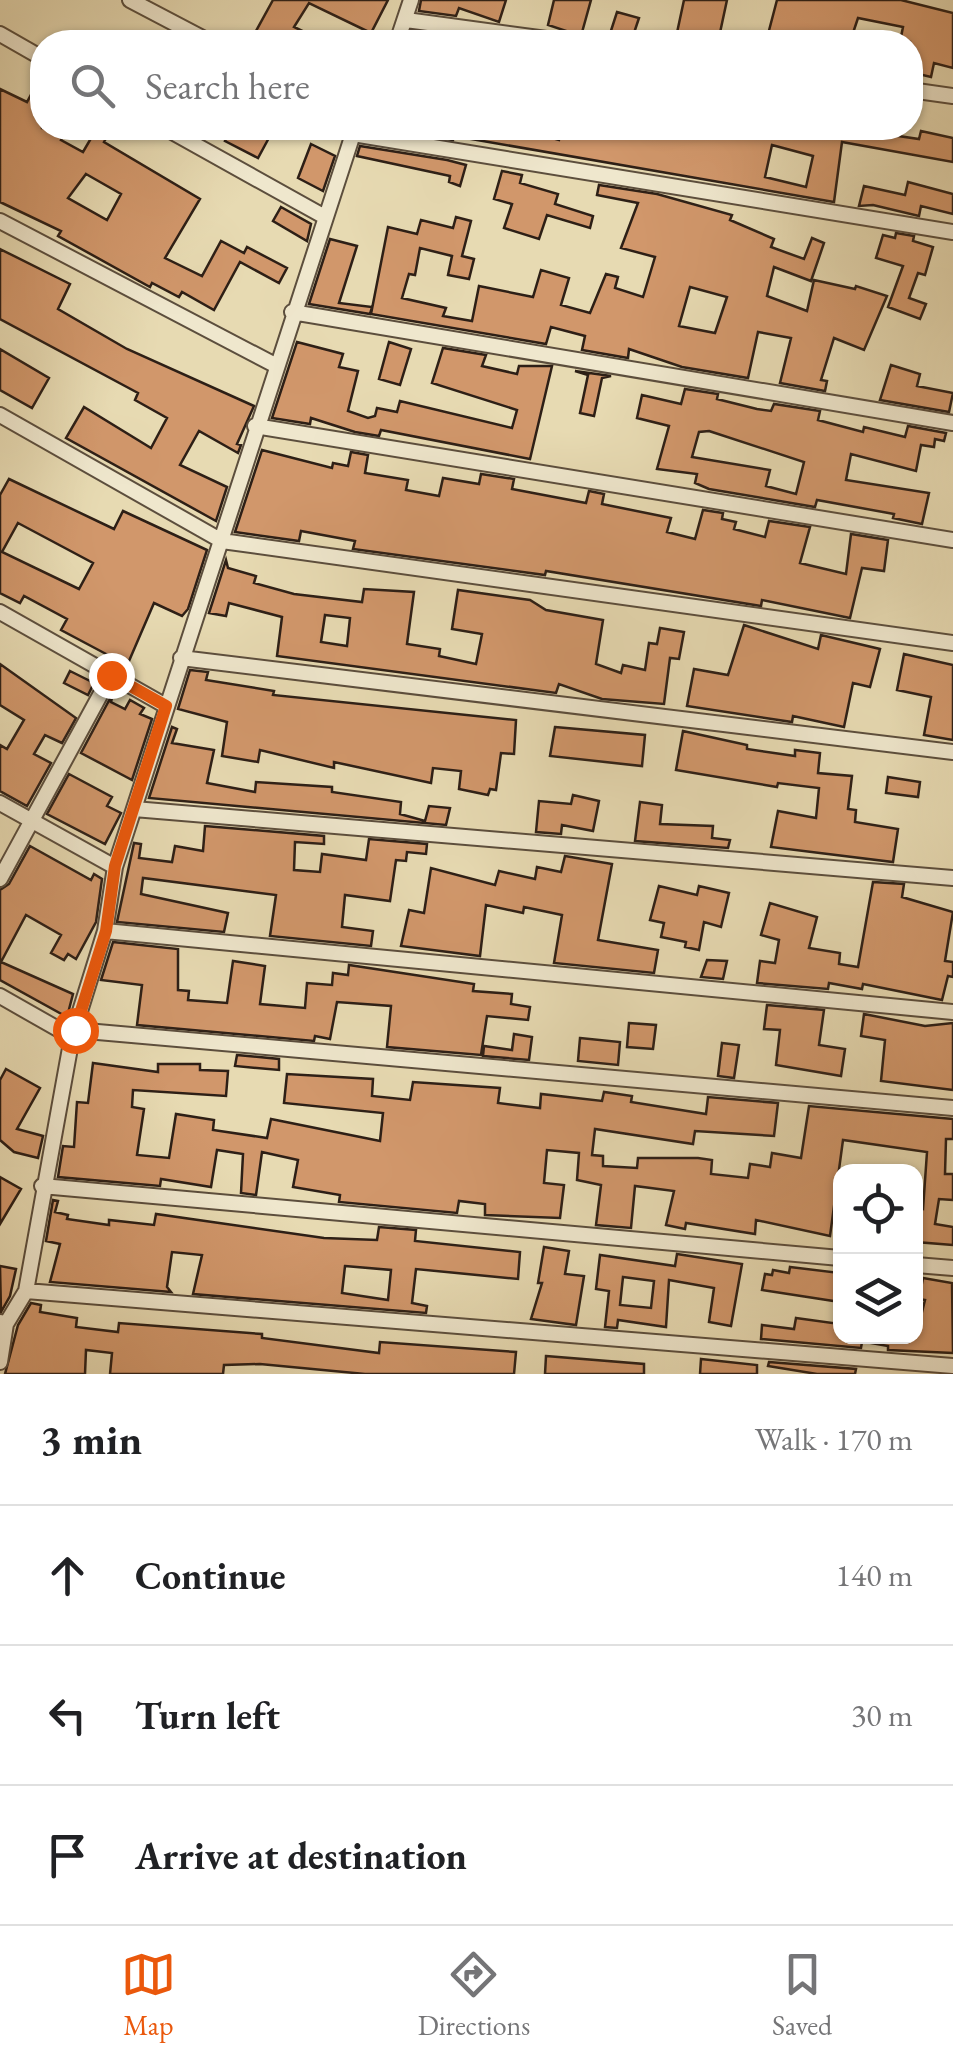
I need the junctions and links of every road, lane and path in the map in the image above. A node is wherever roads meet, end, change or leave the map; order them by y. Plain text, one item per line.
1 (130, 0) edge
2 (411, 0) edge
3 (406, 20) junction
4 (187, 30) edge
5 (402, 30) edge
6 (480, 30) edge
7 (0, 34) edge
8 (30, 51) edge
9 (923, 92) edge
10 (953, 96) edge
11 (187, 140) edge
12 (354, 140) edge
13 (410, 140) edge
14 (325, 217) junction
15 (0, 221) edge
16 (953, 232) edge
17 (292, 312) junction
18 (275, 365) junction
19 (0, 415) edge
20 (953, 423) edge
21 (255, 426) junction
22 (953, 540) edge
23 (222, 541) junction
24 (0, 612) edge
25 (953, 642) edge
26 (181, 658) junction
27 (111, 675) junction
28 (166, 706) junction
29 (953, 752) edge
30 (0, 803) edge
31 (134, 809) junction
32 (34, 822) junction
33 (115, 866) junction
34 (953, 878) edge
35 (0, 879) edge
36 (106, 931) junction
37 (0, 996) edge
38 (953, 1012) edge
39 (74, 1034) junction
40 (953, 1108) edge
41 (42, 1186) junction
42 (833, 1257) edge
43 (923, 1266) edge
44 (953, 1268) edge
45 (26, 1290) junction
46 (3, 1323) edge
47 (0, 1362) edge
48 (953, 1366) edge

1 - 4 street
2 - 3 street
3 - 5 street
3 - 6 street
7 - 8 street
9 - 10 street
11 - 14 street
12 - 14 street
13 - 16 street
14 - 17 street
15 - 18 street
17 - 18 street
17 - 20 street
18 - 21 street
19 - 23 street
21 - 22 street
21 - 23 street
23 - 25 street
23 - 26 street
24 - 27 street
26 - 28 street
26 - 29 street
27 - 28 street
27 - 32 street
28 - 31 street
30 - 32 street
31 - 33 street
31 - 34 street
32 - 33 street
32 - 35 street
33 - 36 street
36 - 38 street
36 - 39 street
37 - 39 street
39 - 40 street
39 - 41 street
41 - 42 street
41 - 45 street
43 - 44 street
45 - 46 street
45 - 48 street
46 - 47 street

